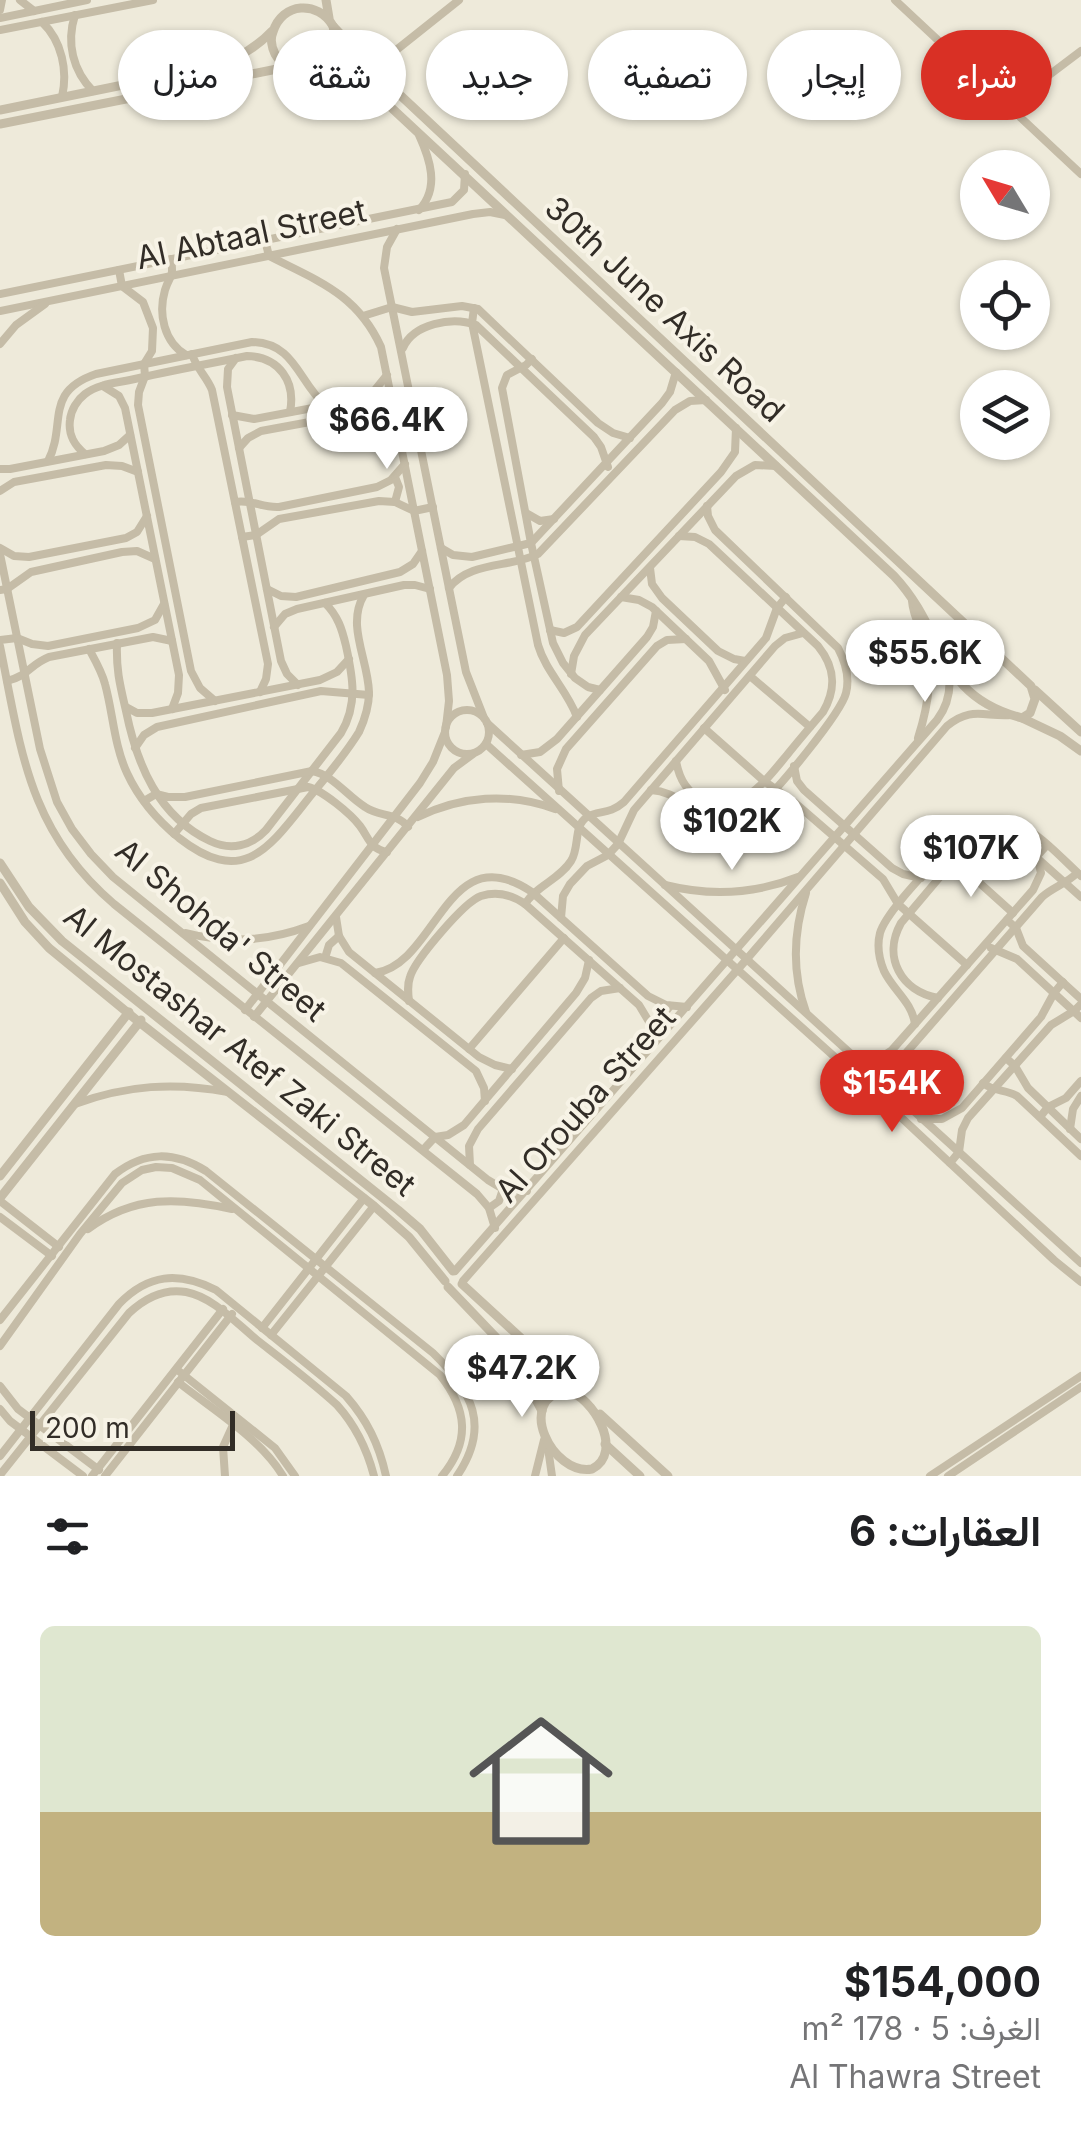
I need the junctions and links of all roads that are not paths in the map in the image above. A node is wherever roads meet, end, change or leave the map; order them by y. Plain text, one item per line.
1 (2, 0) edge
2 (20, 0) edge
3 (153, 0) edge
4 (292, 0) edge
5 (326, 0) edge
6 (459, 0) edge
7 (894, 0) edge
8 (81, 1) edge
9 (137, 2) edge
10 (0, 10) edge
11 (34, 11) junction
12 (75, 16) junction
13 (284, 16) junction
14 (0, 18) edge
15 (42, 22) junction
16 (331, 24) junction
17 (274, 28) joint
18 (0, 30) edge
19 (332, 30) edge
20 (336, 30) edge
21 (926, 30) edge
22 (406, 43) edge
23 (1081, 51) edge
24 (273, 70) edge
25 (1052, 73) edge
26 (93, 91) junction
27 (62, 97) junction
28 (406, 101) edge
29 (0, 110) edge
30 (406, 120) edge
31 (1023, 120) edge
32 (0, 124) edge
33 (414, 127) junction
34 (465, 174) junction
35 (1081, 174) edge
36 (419, 210) junction
37 (512, 218) junction
38 (422, 224) junction
39 (397, 229) junction
40 (265, 240) junction
41 (269, 256) junction
42 (171, 260) junction
43 (119, 270) junction
44 (173, 275) junction
45 (122, 286) junction
46 (0, 294) edge
47 (52, 300) junction
48 (392, 307) junction
49 (474, 308) junction
50 (0, 311) edge
51 (412, 312) junction
52 (363, 316) junction
53 (472, 323) junction
54 (412, 326) junction
55 (0, 344) edge
56 (402, 352) junction
57 (189, 355) junction
58 (236, 358) junction
59 (532, 359) junction
60 (144, 364) junction
61 (196, 367) junction
62 (521, 367) junction
63 (676, 372) junction
64 (386, 375) junction
65 (145, 376) junction
66 (301, 376) junction
67 (494, 379) junction
68 (226, 382) junction
69 (289, 383) junction
70 (103, 386) junction
71 (210, 386) junction
72 (140, 390) junction
73 (374, 391) junction
74 (670, 392) junction
75 (118, 396) junction
76 (707, 400) junction
77 (684, 403) junction
78 (325, 405) junction
79 (290, 412) junction
80 (232, 415) junction
81 (381, 415) junction
82 (245, 419) junction
83 (396, 422) junction
84 (56, 428) junction
85 (736, 428) junction
86 (70, 429) junction
87 (611, 432) junction
88 (130, 436) junction
89 (248, 438) junction
90 (630, 438) junction
91 (599, 444) junction
92 (239, 448) junction
93 (734, 452) junction
94 (85, 454) junction
95 (48, 461) junction
96 (405, 464) junction
97 (605, 464) junction
98 (777, 466) junction
99 (0, 468) edge
100 (748, 468) junction
101 (138, 472) junction
102 (614, 474) junction
103 (396, 477) junction
104 (0, 491) edge
105 (249, 500) junction
106 (235, 502) junction
107 (395, 502) junction
108 (263, 506) junction
109 (707, 506) junction
110 (433, 508) junction
111 (414, 511) junction
112 (525, 512) junction
113 (147, 516) junction
114 (554, 519) junction
115 (710, 521) junction
116 (270, 523) junction
117 (256, 535) junction
118 (679, 536) junction
119 (242, 537) junction
120 (700, 539) junction
121 (531, 543) junction
122 (441, 548) junction
123 (518, 548) junction
124 (0, 551) edge
125 (422, 551) junction
126 (534, 556) junction
127 (155, 559) junction
128 (521, 560) junction
129 (409, 567) junction
130 (650, 567) junction
131 (411, 584) junction
132 (652, 584) junction
133 (267, 588) junction
134 (449, 588) junction
135 (3, 589) edge
136 (430, 589) junction
137 (364, 595) junction
138 (281, 596) junction
139 (621, 597) junction
140 (786, 597) junction
141 (912, 597) junction
142 (640, 600) junction
143 (325, 603) junction
144 (164, 604) junction
145 (777, 608) junction
146 (656, 611) junction
147 (287, 614) junction
148 (150, 623) junction
149 (772, 623) junction
150 (966, 625) junction
151 (274, 626) junction
152 (653, 628) junction
153 (550, 630) junction
154 (821, 630) junction
155 (568, 632) junction
156 (808, 636) junction
157 (153, 637) junction
158 (17, 638) junction
159 (359, 638) junction
160 (786, 638) junction
161 (686, 639) junction
162 (582, 640) junction
163 (668, 640) junction
164 (172, 641) junction
165 (344, 641) junction
166 (0, 643) edge
167 (118, 643) junction
168 (939, 648) junction
169 (89, 649) junction
170 (724, 655) junction
171 (116, 656) junction
172 (349, 659) junction
173 (95, 661) junction
174 (745, 661) junction
175 (282, 665) junction
176 (948, 667) junction
177 (268, 669) junction
178 (715, 670) junction
179 (571, 674) junction
180 (24, 676) junction
181 (750, 676) junction
182 (7, 680) junction
183 (340, 682) junction
184 (298, 684) junction
185 (1031, 686) junction
186 (722, 688) junction
187 (188, 689) junction
188 (600, 690) junction
189 (260, 692) junction
190 (354, 694) junction
191 (369, 694) junction
192 (578, 694) junction
193 (732, 696) junction
194 (215, 701) junction
195 (124, 705) junction
196 (172, 710) junction
197 (142, 714) junction
198 (1016, 716) junction
199 (577, 717) junction
200 (485, 720) junction
201 (810, 727) junction
202 (704, 728) junction
203 (446, 729) junction
204 (148, 732) junction
205 (1081, 732) edge
206 (799, 741) junction
207 (486, 744) junction
208 (916, 744) junction
209 (135, 748) junction
210 (808, 749) junction
211 (1081, 751) edge
212 (540, 752) junction
213 (473, 754) junction
214 (520, 755) junction
215 (559, 762) junction
216 (676, 762) junction
217 (794, 765) junction
218 (312, 770) junction
219 (326, 776) junction
220 (764, 782) junction
221 (299, 788) junction
222 (316, 789) junction
223 (651, 790) junction
224 (774, 790) junction
225 (559, 791) junction
226 (156, 794) junction
227 (270, 794) junction
228 (180, 798) junction
229 (144, 802) junction
230 (559, 810) junction
231 (191, 814) junction
232 (276, 816) junction
233 (395, 816) junction
234 (588, 816) junction
235 (612, 817) junction
236 (184, 823) junction
237 (411, 823) junction
238 (626, 826) junction
239 (844, 826) junction
240 (578, 828) junction
241 (174, 834) junction
242 (854, 835) junction
243 (835, 838) junction
244 (618, 844) junction
245 (952, 844) junction
246 (1047, 845) junction
247 (372, 846) junction
248 (845, 846) junction
249 (388, 852) junction
250 (608, 855) junction
251 (958, 856) junction
252 (1037, 856) junction
253 (0, 862) edge
254 (1079, 874) edge
255 (802, 875) junction
256 (921, 878) junction
257 (0, 883) edge
258 (1067, 883) junction
259 (662, 884) junction
260 (808, 888) junction
261 (532, 892) junction
262 (1081, 896) edge
263 (525, 904) junction
264 (898, 904) junction
265 (909, 913) junction
266 (1010, 916) junction
267 (336, 917) junction
268 (561, 918) junction
269 (309, 926) junction
270 (1016, 928) junction
271 (180, 932) junction
272 (339, 936) junction
273 (564, 938) junction
274 (986, 944) junction
275 (736, 951) junction
276 (995, 951) junction
277 (325, 958) junction
278 (589, 960) junction
279 (746, 960) junction
280 (299, 962) junction
281 (726, 962) junction
282 (967, 965) junction
283 (736, 971) junction
284 (375, 973) junction
285 (400, 975) junction
286 (110, 980) junction
287 (594, 982) junction
288 (952, 982) junction
289 (1062, 982) junction
290 (620, 988) junction
291 (962, 989) junction
292 (101, 992) junction
293 (1054, 993) junction
294 (257, 994) junction
295 (938, 998) junction
296 (409, 1000) junction
297 (137, 1002) junction
298 (267, 1002) junction
299 (670, 1006) junction
300 (687, 1007) junction
301 (1079, 1008) edge
302 (245, 1010) junction
303 (148, 1012) junction
304 (128, 1013) junction
305 (808, 1016) junction
306 (254, 1018) junction
307 (140, 1022) junction
308 (651, 1024) junction
309 (915, 1024) junction
310 (165, 1025) junction
311 (156, 1036) junction
312 (107, 1040) junction
313 (652, 1047) junction
314 (118, 1049) junction
315 (469, 1049) junction
316 (1006, 1058) junction
317 (859, 1062) junction
318 (494, 1065) junction
319 (1015, 1066) junction
320 (512, 1069) junction
321 (1081, 1080) edge
322 (482, 1082) junction
323 (983, 1083) junction
324 (993, 1090) junction
325 (891, 1091) junction
326 (228, 1092) junction
327 (1081, 1096) edge
328 (608, 1098) junction
329 (485, 1101) junction
330 (75, 1104) junction
331 (617, 1107) junction
332 (1048, 1107) junction
333 (1040, 1117) junction
334 (922, 1119) junction
335 (459, 1129) junction
336 (913, 1129) junction
337 (1070, 1129) junction
338 (435, 1137) junction
339 (1081, 1138) edge
340 (471, 1140) junction
341 (423, 1150) junction
342 (959, 1152) junction
343 (1081, 1156) edge
344 (139, 1159) junction
345 (950, 1163) junction
346 (470, 1166) junction
347 (142, 1170) junction
348 (0, 1176) edge
349 (504, 1189) junction
350 (527, 1191) junction
351 (364, 1198) junction
352 (0, 1200) edge
353 (374, 1206) junction
354 (489, 1208) junction
355 (236, 1210) junction
356 (0, 1216) edge
357 (495, 1228) junction
358 (80, 1234) junction
359 (56, 1246) junction
360 (66, 1253) junction
361 (50, 1254) junction
362 (315, 1260) junction
363 (466, 1261) junction
364 (60, 1262) junction
365 (1081, 1264) edge
366 (324, 1268) junction
367 (474, 1268) junction
368 (308, 1269) junction
369 (454, 1272) junction
370 (318, 1276) junction
371 (462, 1282) junction
372 (1081, 1282) edge
373 (447, 1284) junction
374 (233, 1304) junction
375 (221, 1311) junction
376 (230, 1318) junction
377 (0, 1320) edge
378 (262, 1328) junction
379 (271, 1335) junction
380 (0, 1346) edge
381 (547, 1362) junction
382 (177, 1376) junction
383 (525, 1376) junction
384 (1081, 1376) edge
385 (0, 1386) edge
386 (1081, 1387) edge
387 (574, 1392) junction
388 (593, 1408) junction
389 (0, 1409) edge
390 (542, 1412) junction
391 (30, 1418) junction
392 (40, 1425) junction
393 (233, 1425) junction
394 (22, 1429) junction
395 (31, 1437) junction
396 (546, 1444) junction
397 (604, 1444) junction
398 (0, 1456) edge
399 (646, 1456) junction
400 (573, 1473) edge
401 (637, 1473) edge
402 (102, 1474) edge
403 (0, 1476) edge
404 (83, 1476) edge
405 (225, 1476) edge
406 (283, 1476) edge
407 (295, 1476) edge
408 (374, 1476) edge
409 (386, 1476) edge
410 (442, 1476) edge
411 (457, 1476) edge
412 (535, 1476) edge
413 (552, 1476) edge
414 (668, 1476) edge
415 (930, 1476) edge
416 (948, 1476) edge

1 - 10 street
2 - 11 street
3 - 9 street
4 - 13 street
5 - 16 street
6 - 22 street
7 - 21 street
8 - 11 street
9 - 12 street
11 - 14 street
12 - 15 street
12 - 26 street
13 - 16 street
13 - 17 street
15 - 18 street
15 - 27 street
16 - 19 street
16 - 20 street, 30th June Axis Road
17 - 26 street
23 - 25 street
24 - 32 street
26 - 27 street
27 - 29 street
28 - 150 street, 30th June Axis Road
30 - 33 street, 30th June Axis Road
31 - 35 street
33 - 34 street, 30th June Axis Road
33 - 36 street
34 - 36 street, Al Abtaal Street
34 - 37 street, 30th June Axis Road
36 - 38 street
36 - 40 street, Al Abtaal Street
37 - 38 street, Al Abtaal Street
37 - 63 street, 30th June Axis Road
38 - 39 street, Al Abtaal Street
39 - 41 street, Al Abtaal Street
39 - 48 street
40 - 41 street
40 - 42 street, Al Abtaal Street
41 - 44 street, Al Abtaal Street
41 - 52 street
42 - 43 street, Al Abtaal Street
42 - 44 street
43 - 45 street
43 - 46 street, Al Abtaal Street
44 - 45 street, Al Abtaal Street
44 - 57 street
45 - 47 street, Al Abtaal Street
45 - 60 street
47 - 50 street, Al Abtaal Street
47 - 55 street
48 - 51 street
48 - 52 street
48 - 56 street
49 - 51 street
49 - 53 street
49 - 59 street
51 - 54 street
52 - 64 street
53 - 54 street
53 - 62 street
53 - 67 street
54 - 56 street
56 - 110 street
57 - 60 street
57 - 61 street
57 - 66 street
58 - 61 street
58 - 68 street
58 - 69 street
59 - 62 street
59 - 87 street
60 - 65 street
60 - 84 street
61 - 65 street
61 - 71 street
62 - 67 street
62 - 91 street
63 - 74 street
63 - 76 street, 30th June Axis Road
64 - 73 street
64 - 83 street
65 - 70 street
65 - 72 street
66 - 69 street
66 - 78 street
67 - 112 street
67 - 123 street
68 - 71 street
68 - 80 street
69 - 79 street
70 - 75 street
70 - 86 street
71 - 106 street
72 - 75 street
72 - 187 street
73 - 78 street
73 - 81 street
74 - 77 street
74 - 90 street
75 - 88 street
76 - 77 street
76 - 85 street, 30th June Axis Road
77 - 102 street
78 - 79 street
79 - 82 street
80 - 82 street
80 - 92 street
81 - 83 street
81 - 89 street
82 - 89 street
83 - 96 street
84 - 86 street
84 - 95 street
85 - 93 street
85 - 98 street, 30th June Axis Road
86 - 94 street
87 - 90 street
87 - 91 street
88 - 94 street
88 - 101 street
89 - 92 street
90 - 97 street
91 - 97 street
92 - 105 street
93 - 100 street
93 - 155 street
94 - 95 street
95 - 99 street
96 - 103 street
96 - 111 street
97 - 102 street
97 - 114 street
98 - 100 street
98 - 141 street, 30th June Axis Road
100 - 109 street
101 - 104 street
101 - 113 street
102 - 126 street
103 - 107 street
103 - 108 street
105 - 106 street
105 - 108 street
105 - 117 street
106 - 119 street
107 - 111 street
107 - 116 street
108 - 116 street
109 - 115 street
109 - 118 street
110 - 111 street
110 - 122 street
111 - 125 street
112 - 114 street
112 - 121 street
113 - 124 street
113 - 127 street
114 - 121 street
115 - 120 street
115 - 140 street
116 - 117 street
117 - 119 street
117 - 133 street
118 - 120 street
118 - 130 street
119 - 177 street
120 - 145 street
121 - 123 street
121 - 126 street
122 - 123 street
122 - 134 street
123 - 128 street
124 - 135 street, Al Shohda' Street
125 - 129 street
125 - 136 street
126 - 128 street
126 - 153 street
127 - 135 street
127 - 144 street
128 - 134 street
128 - 192 street
129 - 131 street
129 - 138 street
130 - 132 street
130 - 139 street
131 - 136 street
131 - 137 street
132 - 142 street
132 - 170 street
133 - 138 street
133 - 151 street
134 - 200 street
135 - 158 street, Al Shohda' Street
136 - 203 street
137 - 143 street
137 - 159 street
138 - 147 street
139 - 142 street
139 - 162 street
140 - 145 street
140 - 154 street
141 - 168 street, 30th June Axis Road
141 - 208 street
142 - 146 street
143 - 147 street
143 - 165 street
144 - 148 street
144 - 164 street
145 - 149 street
145 - 156 street
146 - 152 street
146 - 161 street
147 - 151 street
148 - 157 street
148 - 158 street
149 - 160 street
149 - 174 street
150 - 168 street
150 - 185 street, 30th June Axis Road
151 - 175 street
152 - 163 street
152 - 188 street
153 - 155 street
153 - 179 street
154 - 156 street
154 - 210 street
155 - 162 street
156 - 160 street
156 - 201 street
157 - 164 street
157 - 167 street
158 - 166 street
158 - 180 street, Al Shohda' Street
159 - 165 street
159 - 191 street
160 - 181 street
161 - 163 street
161 - 178 street
162 - 179 street
163 - 215 street
164 - 187 street
165 - 172 street
166 - 182 street, Al Shohda' Street
167 - 169 street
167 - 171 street
168 - 176 street, 30th June Axis Road
169 - 173 street
169 - 180 street
170 - 174 street
170 - 178 street
171 - 173 street
171 - 195 street
172 - 183 street
172 - 190 street
173 - 229 street
174 - 186 street
175 - 177 street
175 - 184 street
176 - 198 street, 30th June Axis Road
176 - 208 street, Al Orouba Street
177 - 189 street
178 - 186 street
179 - 192 street
180 - 182 street
180 - 271 street, Al Shohda' Street
181 - 193 street
181 - 201 street
182 - 302 street, Al Shohda' Street
183 - 184 street
183 - 190 street
183 - 204 street
184 - 189 street
185 - 198 street
185 - 205 street
186 - 193 street
186 - 235 street
187 - 194 street
187 - 196 street
188 - 192 street
188 - 199 street
189 - 194 street
190 - 191 street
190 - 218 street
191 - 219 street
192 - 199 street
193 - 202 street
194 - 196 street
195 - 197 street
195 - 209 street
196 - 197 street
197 - 204 street
198 - 211 street
198 - 242 street, Al Orouba Street
199 - 212 street
200 - 203 street
200 - 207 street
200 - 214 street
201 - 206 street
202 - 216 street
202 - 220 street
203 - 213 street
203 - 233 street
204 - 209 street
206 - 210 street
206 - 220 street
207 - 213 street
207 - 230 street
208 - 239 street, Al Orouba Street
209 - 226 street
210 - 217 street
212 - 214 street
212 - 215 street
213 - 237 street
214 - 225 street
215 - 225 street
216 - 220 street
216 - 223 street
217 - 224 street
217 - 239 street
218 - 219 street
218 - 221 street
218 - 228 street
219 - 222 street
219 - 233 street
220 - 224 street
221 - 222 street
221 - 227 street
221 - 232 street
222 - 241 street
222 - 247 street
223 - 224 street
223 - 238 street
224 - 243 street
225 - 234 street
226 - 228 street
226 - 229 street
226 - 236 street
227 - 231 street
227 - 232 street
228 - 231 street
229 - 241 street
230 - 237 street
230 - 240 street
231 - 236 street
232 - 236 street
233 - 237 street
233 - 247 street
234 - 235 street
234 - 240 street
234 - 244 street
235 - 238 street
236 - 241 street
237 - 249 street
238 - 244 street
239 - 242 street
239 - 243 street, Al Orouba Street
240 - 250 street
240 - 261 street
242 - 248 street, Al Orouba Street
242 - 256 street
243 - 248 street
243 - 255 street, Al Orouba Street
244 - 250 street
244 - 259 street
245 - 246 street
245 - 251 street
245 - 256 street
246 - 252 street
246 - 254 street
247 - 249 street
247 - 269 street
248 - 260 street, Al Orouba Street
248 - 264 street
249 - 267 street
250 - 268 street
250 - 281 street
251 - 252 street
251 - 265 street
251 - 266 street
252 - 258 street
252 - 266 street
253 - 286 street, Al Mostashar Atef Zaki Street
254 - 258 street
255 - 259 street
255 - 275 street, Al Orouba Street
256 - 264 street
257 - 292 street, Al Mostashar Atef Zaki Street
258 - 262 street
258 - 270 street
259 - 275 street
260 - 279 street, Al Orouba Street
260 - 305 street
261 - 263 street
261 - 268 street
261 - 285 street
263 - 273 street
263 - 285 street
264 - 265 street
264 - 309 street
265 - 282 street
265 - 295 street
266 - 270 street
266 - 274 street
267 - 272 street
267 - 280 street
268 - 299 street
269 - 271 street
269 - 294 street
270 - 276 street
270 - 289 street
271 - 294 street, Al Shohda' Street
272 - 277 street
272 - 284 street
273 - 278 street
273 - 315 street
274 - 276 street
274 - 282 street
275 - 279 street
275 - 281 street, Al Orouba Street
276 - 291 street
276 - 293 street
277 - 280 street
277 - 322 street
278 - 287 street
278 - 290 street
279 - 283 street, Al Orouba Street
279 - 305 street
280 - 298 street
281 - 283 street
281 - 300 street, Al Orouba Street
282 - 288 street
283 - 331 street, Al Orouba Street
283 - 336 street
284 - 285 street
284 - 296 street
285 - 296 street
286 - 292 street
286 - 297 street, Al Mostashar Atef Zaki Street
287 - 290 street
287 - 320 street
287 - 340 street
288 - 291 street
288 - 295 street
289 - 293 street
289 - 301 street
290 - 308 street
291 - 325 street
292 - 304 street, Al Mostashar Atef Zaki Street
293 - 301 street
293 - 316 street
294 - 298 street, Al Shohda' Street
294 - 302 street
295 - 309 street
296 - 315 street
297 - 303 street, Al Mostashar Atef Zaki Street
297 - 304 street
298 - 306 street
298 - 338 street, Al Shohda' Street
299 - 300 street
299 - 308 street
300 - 313 street, Al Orouba Street
301 - 319 street
302 - 306 street, Al Shohda' Street
303 - 307 street
303 - 310 street, Al Mostashar Atef Zaki Street
304 - 307 street, Al Mostashar Atef Zaki Street
304 - 312 street
305 - 317 street
306 - 341 street, Al Shohda' Street
307 - 311 street, Al Mostashar Atef Zaki Street
307 - 314 street
308 - 313 street
309 - 317 street
310 - 311 street
310 - 369 street, Al Mostashar Atef Zaki Street
311 - 326 street, Al Mostashar Atef Zaki Street
312 - 314 street
312 - 348 street
313 - 328 street, Al Orouba Street
314 - 330 street
315 - 318 street
316 - 319 street
316 - 323 street
317 - 325 street
318 - 320 street
318 - 322 street
319 - 324 street
319 - 332 street
320 - 329 street
321 - 332 street
322 - 329 street
323 - 324 street
323 - 334 street
324 - 333 street
324 - 342 street
325 - 334 street
326 - 330 street
326 - 351 street, Al Mostashar Atef Zaki Street
327 - 337 street
328 - 331 street
328 - 350 street, Al Orouba Street
329 - 335 street
330 - 352 street
331 - 367 street, Al Orouba Street
332 - 333 street
332 - 337 street
333 - 343 street
334 - 336 street
334 - 342 street
335 - 338 street
335 - 340 street
336 - 345 street
337 - 339 street
338 - 341 street
338 - 346 street, Al Shohda' Street
340 - 346 street
341 - 354 street, Al Shohda' Street
342 - 345 street
342 - 365 street
344 - 347 street
344 - 359 street
344 - 362 street
345 - 372 street
346 - 349 street, Al Shohda' Street
347 - 355 street
347 - 358 street
349 - 350 street, Al Shohda' Street
349 - 354 street
350 - 357 street, Al Orouba Street
351 - 353 street, Al Mostashar Atef Zaki Street
351 - 362 street
352 - 359 street
353 - 366 street
353 - 373 street, Al Mostashar Atef Zaki Street
354 - 357 street
355 - 358 street
355 - 368 street
356 - 361 street
357 - 363 street, Al Orouba Street
358 - 360 street
359 - 360 street
359 - 361 street
360 - 364 street
361 - 364 street
361 - 377 street
362 - 366 street
362 - 368 street
363 - 367 street
363 - 369 street, Al Orouba Street
364 - 380 street
366 - 370 street
366 - 411 street
367 - 371 street, Al Orouba Street
368 - 370 street
368 - 378 street
369 - 371 street
369 - 373 street
370 - 379 street
370 - 410 street
371 - 373 street
371 - 381 street
373 - 383 street, Al Mostashar Atef Zaki Street
374 - 375 street
374 - 376 street
374 - 378 street
374 - 391 street
375 - 376 street
375 - 382 street
375 - 392 street
376 - 382 street
376 - 408 street
378 - 379 street
379 - 409 street
381 - 383 street
381 - 387 street
382 - 393 street
382 - 402 street
382 - 407 street
383 - 390 street, Al Mostashar Atef Zaki Street
384 - 415 street
385 - 391 street
386 - 416 street
387 - 388 street
387 - 390 street
388 - 397 street
388 - 399 street
389 - 394 street
390 - 396 street
391 - 392 street
391 - 394 street
392 - 395 street
392 - 402 street
393 - 405 street
393 - 406 street
394 - 395 street
394 - 398 street
395 - 403 street
395 - 404 street
396 - 400 street
396 - 412 street
396 - 413 street
397 - 400 street
397 - 401 street
399 - 401 street
399 - 414 street

